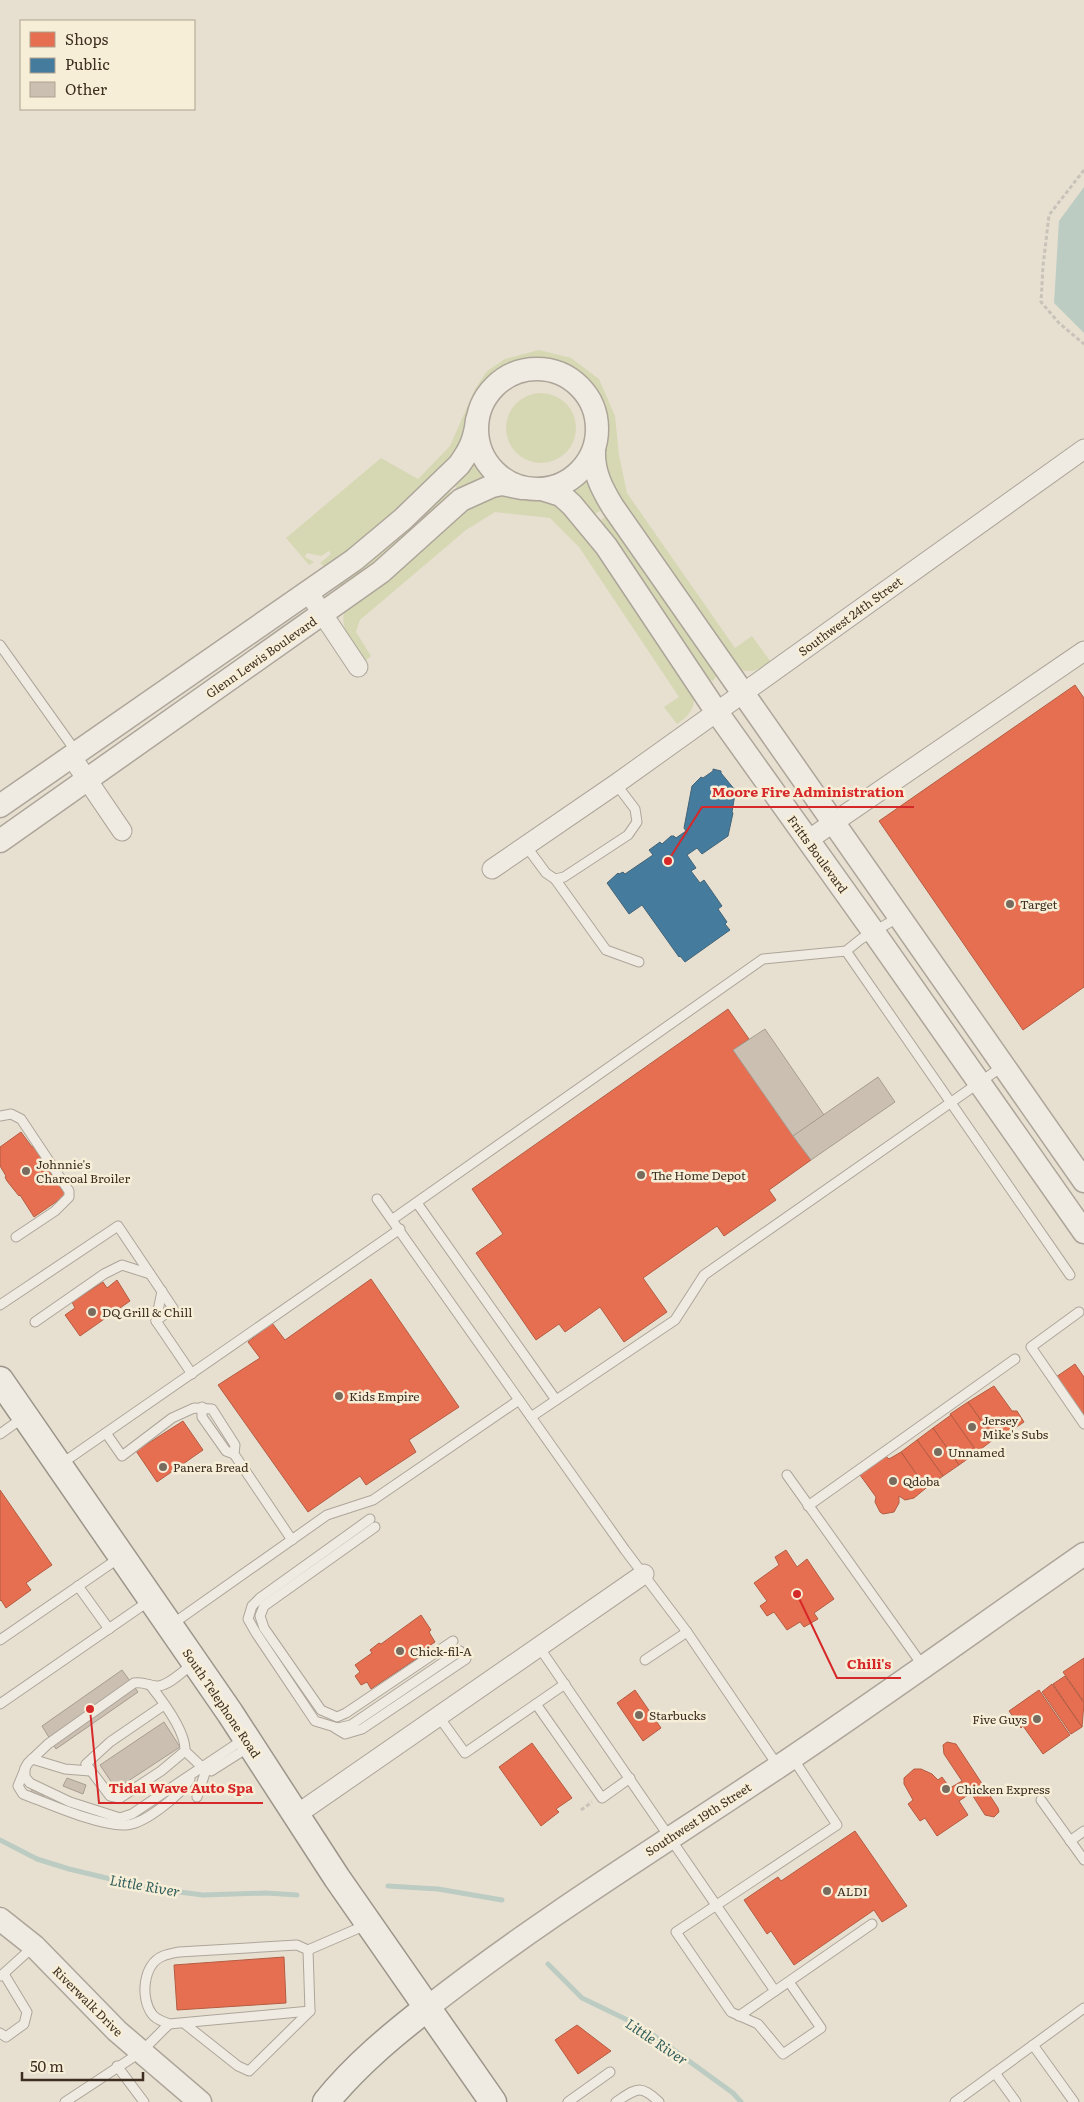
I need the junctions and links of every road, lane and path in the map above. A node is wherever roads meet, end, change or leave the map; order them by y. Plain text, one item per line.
1 (1084, 170) edge
2 (1084, 344) edge
3 (478, 420) junction
4 (1084, 449) edge
5 (594, 451) junction
6 (532, 488) junction
7 (308, 592) junction
8 (322, 614) junction
9 (0, 645) edge
10 (1084, 652) edge
11 (358, 667) dead end
12 (742, 693) junction
13 (716, 711) junction
14 (74, 754) junction
15 (91, 779) junction
16 (616, 784) junction
17 (0, 806) edge
18 (833, 824) junction
19 (122, 831) dead end
20 (808, 840) junction
21 (0, 842) edge
22 (526, 846) junction
23 (492, 869) dead end
24 (555, 879) junction
25 (899, 917) junction
26 (873, 931) junction
27 (846, 952) junction
28 (639, 962) dead end
29 (1003, 1065) junction
30 (979, 1082) junction
31 (951, 1102) junction
32 (0, 1116) edge
33 (1084, 1181) edge
34 (378, 1199) dead end
35 (417, 1202) junction
36 (393, 1219) junction
37 (400, 1229) junction
38 (1084, 1232) edge
39 (16, 1237) dead end
40 (150, 1274) junction
41 (1070, 1275) dead end
42 (162, 1291) junction
43 (0, 1305) edge
44 (1079, 1312) dead end
45 (156, 1321) junction
46 (35, 1322) dead end
47 (1015, 1359) dead end
48 (192, 1374) junction
49 (0, 1380) edge
50 (519, 1400) junction
51 (556, 1400) junction
52 (25, 1417) junction
53 (531, 1417) junction
54 (1084, 1424) edge
55 (106, 1433) junction
56 (0, 1434) edge
57 (59, 1466) junction
58 (787, 1475) dead end
59 (808, 1506) junction
60 (370, 1519) dead end
61 (375, 1527) dead end
62 (292, 1540) junction
63 (1084, 1554) edge
64 (122, 1556) junction
65 (644, 1574) junction
66 (78, 1586) junction
67 (151, 1599) junction
68 (170, 1626) junction
69 (109, 1628) junction
70 (687, 1632) junction
71 (0, 1640) edge
72 (453, 1641) dead end
73 (539, 1646) junction
74 (460, 1651) dead end
75 (466, 1659) dead end
76 (645, 1660) dead end
77 (195, 1662) junction
78 (922, 1666) junction
79 (174, 1678) junction
80 (150, 1684) junction
81 (565, 1684) junction
82 (158, 1697) junction
83 (0, 1704) edge
84 (536, 1704) junction
85 (164, 1705) junction
86 (439, 1717) junction
87 (328, 1725) junction
88 (249, 1742) junction
89 (185, 1751) junction
90 (32, 1759) junction
91 (785, 1762) junction
92 (25, 1768) junction
93 (201, 1770) junction
94 (90, 1771) junction
95 (630, 1778) junction
96 (197, 1797) dead end
97 (1041, 1800) dead end
98 (296, 1814) junction
99 (1084, 1831) edge
100 (670, 1837) junction
101 (1070, 1841) junction
102 (1084, 1860) edge
103 (717, 1905) junction
104 (0, 1919) edge
105 (369, 1924) junction
106 (872, 1924) dead end
107 (34, 1946) junction
108 (308, 1950) junction
109 (2, 1976) edge
110 (788, 1982) junction
111 (775, 1991) junction
112 (427, 2008) junction
113 (1084, 2008) edge
114 (310, 2010) junction
115 (740, 2016) junction
116 (169, 2024) junction
117 (185, 2024) junction
118 (0, 2033) edge
119 (1033, 2045) junction
120 (141, 2052) junction
121 (117, 2066) junction
122 (610, 2072) dead end
123 (995, 2073) junction
124 (572, 2101) edge
125 (65, 2102) edge
126 (144, 2102) edge
127 (198, 2102) edge
128 (326, 2102) edge
129 (493, 2102) edge
130 (616, 2102) edge
131 (659, 2102) edge
132 (955, 2102) edge
133 (1016, 2102) edge
134 (1074, 2102) edge

1 - 2 path
3 - 5 street
3 - 6 street
3 - 7 street
4 - 12 street, Southwest 24th Street
5 - 6 street
5 - 12 street
6 - 8 street, Glenn Lewis Boulevard
6 - 13 street, Fritts Boulevard
7 - 8 street
7 - 14 street
8 - 11 street
8 - 15 street, Glenn Lewis Boulevard
9 - 14 lane
10 - 18 street
12 - 13 street, Southwest 24th Street
12 - 18 street
13 - 16 street, Southwest 24th Street
13 - 20 street, Fritts Boulevard
14 - 15 street
14 - 17 street
15 - 19 street
15 - 21 street, Glenn Lewis Boulevard
16 - 22 street, Southwest 24th Street
16 - 24 lane
18 - 20 street
18 - 25 street
20 - 26 street, Fritts Boulevard
22 - 23 street, Southwest 24th Street
22 - 24 lane
24 - 28 lane
25 - 26 lane
25 - 29 street
26 - 27 lane
26 - 30 street, Fritts Boulevard
27 - 31 lane
27 - 35 lane
29 - 30 lane
29 - 33 street
30 - 31 lane
30 - 38 street, Fritts Boulevard
31 - 41 lane
31 - 51 lane
32 - 39 lane
34 - 36 lane
35 - 36 lane
35 - 51 lane
36 - 37 lane
37 - 48 lane
37 - 50 lane
40 - 42 lane
40 - 43 lane
40 - 46 lane
42 - 45 lane
42 - 45 lane
44 - 54 lane
45 - 48 lane
47 - 59 lane
48 - 55 lane
49 - 52 main road, South Telephone Road
50 - 53 lane
50 - 62 lane
51 - 53 lane
52 - 56 lane
52 - 57 main road, South Telephone Road
53 - 65 lane
55 - 57 lane
55 - 62 lane
57 - 64 main road, South Telephone Road
58 - 59 lane
59 - 78 lane
60 - 87 lane
61 - 72 lane
62 - 68 lane
63 - 78 street, Southwest 19th Street
64 - 66 lane
64 - 67 main road, South Telephone Road
65 - 70 lane
65 - 73 street
66 - 69 lane
66 - 71 lane
67 - 68 main road, South Telephone Road
67 - 69 lane
68 - 77 main road, South Telephone Road
69 - 83 lane
70 - 76 lane
70 - 91 lane
73 - 81 lane
73 - 86 street
74 - 87 lane
75 - 87 lane
77 - 79 lane
77 - 88 main road, South Telephone Road
78 - 91 street, Southwest 19th Street
79 - 80 lane
79 - 82 lane
80 - 82 lane
80 - 90 lane
81 - 84 lane
81 - 95 lane
82 - 85 lane
84 - 86 lane
84 - 95 lane
85 - 89 lane
85 - 94 lane
86 - 98 street
88 - 93 lane
88 - 93 lane
88 - 98 main road, South Telephone Road
89 - 93 lane
89 - 94 lane
90 - 92 lane
90 - 94 lane
91 - 100 street, Southwest 19th Street
91 - 103 lane
92 - 93 lane
92 - 93 lane
93 - 96 lane
95 - 100 lane
97 - 101 lane
98 - 105 main road, South Telephone Road
99 - 101 lane
100 - 103 lane
100 - 112 street, Southwest 19th Street
101 - 102 lane
103 - 111 lane
103 - 115 lane
104 - 107 street, Riverwalk Drive
105 - 108 lane
105 - 112 main road, South Telephone Road
106 - 110 lane
107 - 109 lane
107 - 120 street, Riverwalk Drive
108 - 114 lane
108 - 116 lane
109 - 118 lane
110 - 111 lane
110 - 115 lane
111 - 115 lane
112 - 128 main road, Southwest 19th Street
112 - 129 main road, South Telephone Road
113 - 119 lane
114 - 117 lane
114 - 117 lane
116 - 117 lane
116 - 120 lane
119 - 123 lane
119 - 134 lane
120 - 121 lane
120 - 127 street, Riverwalk Drive
121 - 125 lane
121 - 126 lane
122 - 124 lane
123 - 132 lane
123 - 133 lane
130 - 131 lane

